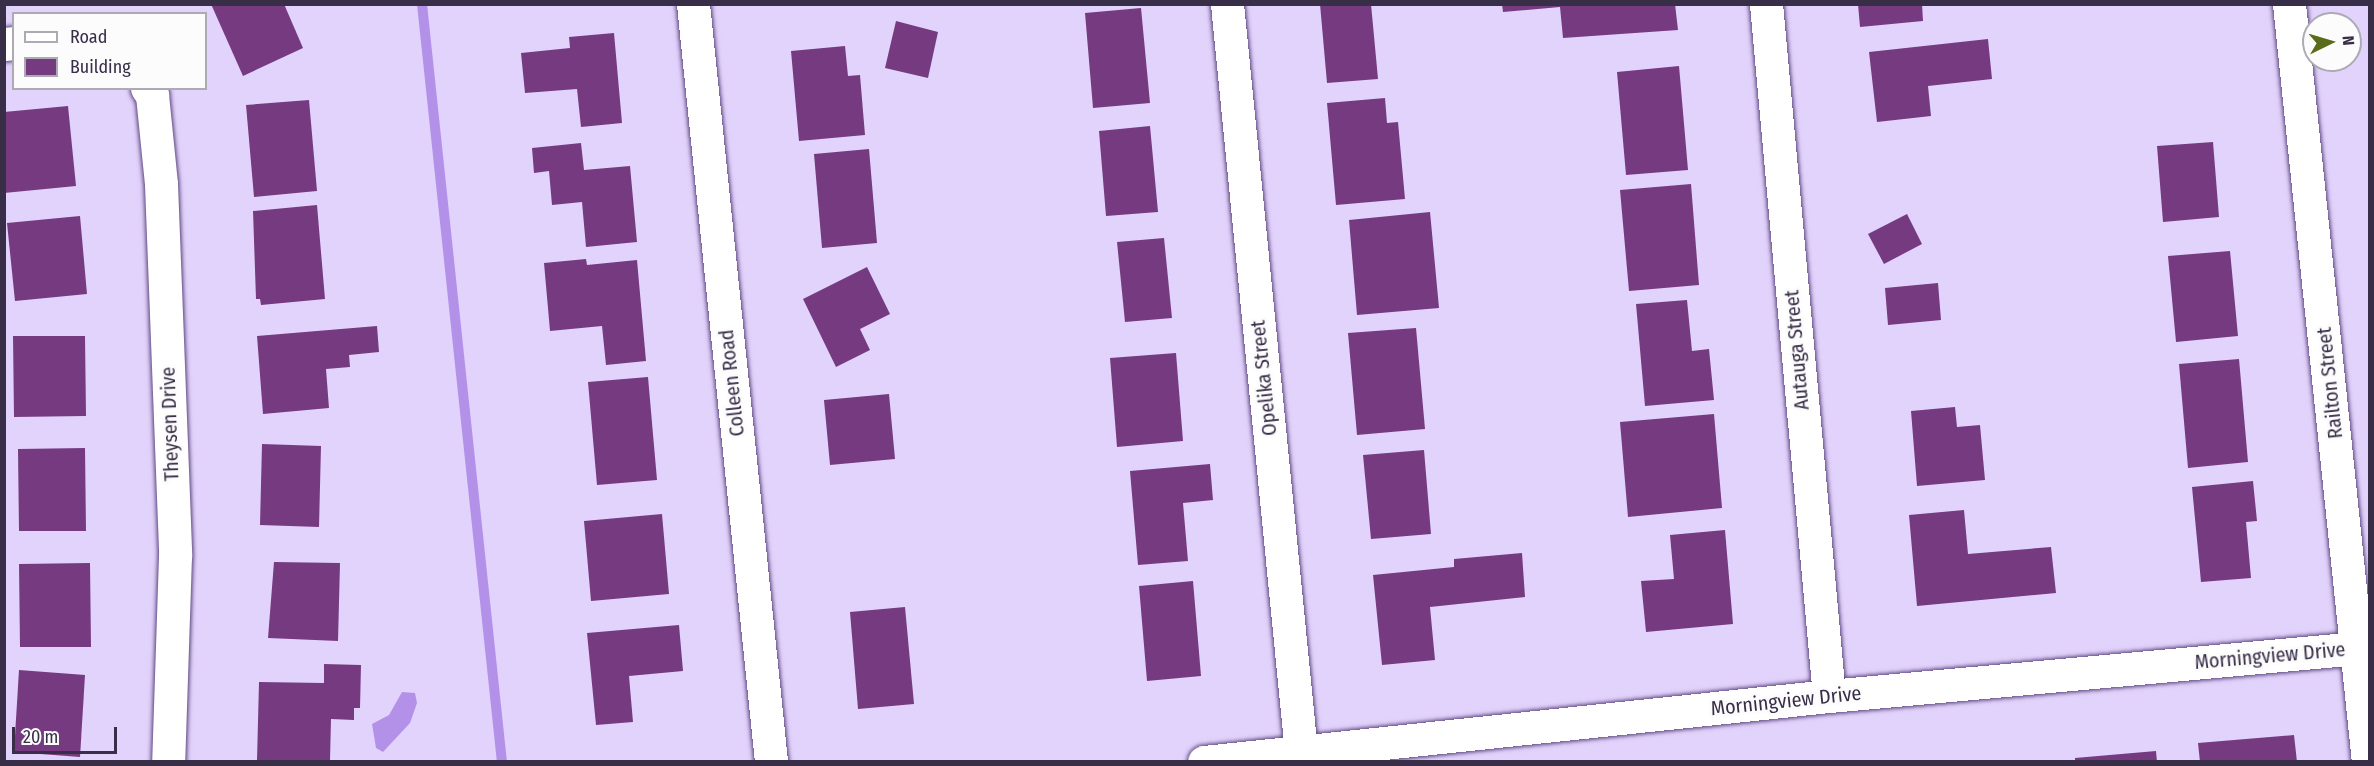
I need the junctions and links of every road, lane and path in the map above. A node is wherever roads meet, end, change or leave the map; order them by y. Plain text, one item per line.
1 (693, 4) edge
2 (1227, 4) edge
3 (1766, 4) edge
4 (2289, 4) edge
5 (148, 90) edge
6 (2364, 648) edge
7 (1829, 696) junction
8 (1301, 752) junction
9 (168, 762) edge
10 (771, 762) edge
11 (1204, 762) edge
12 (2368, 762) edge

1 - 10 street, Colleen Road
2 - 8 street, Opelika Street
3 - 7 street, Autauga Street
4 - 6 street, Railton Street
5 - 9 street, Theysen Drive
6 - 7 street, Morningview Drive
6 - 12 street, Railton Street
7 - 8 street, Morningview Drive
8 - 11 street, Morningview Drive

